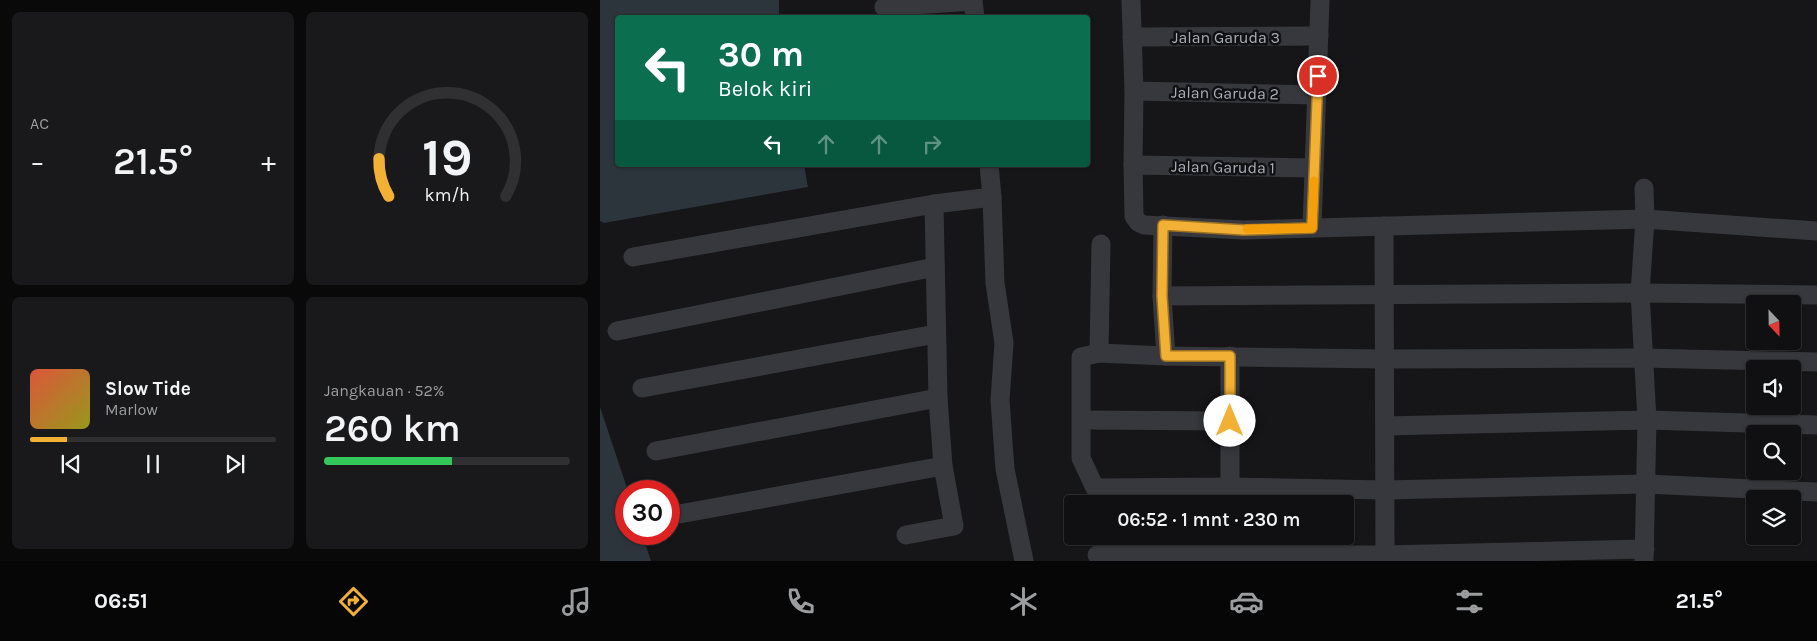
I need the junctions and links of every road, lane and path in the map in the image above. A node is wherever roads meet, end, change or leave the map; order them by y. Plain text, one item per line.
1 (1130, 0) edge
2 (1320, 0) edge
3 (911, 3) edge
4 (974, 6) edge
5 (884, 7) dead end
6 (1319, 36) junction
7 (1132, 37) junction
8 (1134, 91) junction
9 (1317, 95) junction
10 (1133, 165) junction
11 (989, 167) edge
12 (1314, 168) junction
13 (1644, 188) dead end
14 (992, 197) junction
15 (934, 204) junction
16 (1645, 219) junction
17 (1163, 225) junction
18 (1384, 226) junction
19 (1312, 228) junction
20 (1817, 231) edge
21 (1101, 244) dead end
22 (633, 257) dead end
23 (935, 267) junction
24 (1640, 292) junction
25 (1384, 295) junction
26 (1817, 295) edge
27 (1162, 296) junction
28 (617, 331) dead end
29 (936, 334) junction
30 (1099, 353) junction
31 (1166, 356) junction
32 (1230, 356) junction
33 (1644, 358) junction
34 (1384, 359) junction
35 (1817, 362) edge
36 (642, 388) dead end
37 (938, 398) junction
38 (1082, 420) junction
39 (1646, 420) junction
40 (1230, 421) junction
41 (1817, 425) edge
42 (1384, 426) junction
43 (656, 451) dead end
44 (943, 466) junction
45 (1646, 484) junction
46 (1230, 487) junction
47 (1385, 490) junction
48 (1817, 492) edge
49 (680, 514) edge
50 (906, 535) dead end
51 (1098, 555) dead end
52 (1645, 555) edge
53 (1385, 558) edge
54 (1024, 561) edge

1 - 7 street
2 - 6 street
3 - 4 street
3 - 5 street
6 - 7 street, Jalan Garuda 3
6 - 9 street
7 - 8 street
8 - 9 street, Jalan Garuda 2
8 - 10 street
9 - 12 street
10 - 12 street, Jalan Garuda 1
10 - 17 street
11 - 14 street
12 - 19 street
13 - 16 street
14 - 15 street
14 - 54 street
15 - 22 street
15 - 23 street
16 - 18 street
16 - 20 street
16 - 24 street
17 - 19 street
17 - 27 street
18 - 19 street
18 - 25 street
21 - 30 street
23 - 28 street
23 - 29 street
24 - 25 street
24 - 26 street
24 - 33 street
25 - 27 street
25 - 34 street
27 - 31 street
29 - 36 street
29 - 37 street
30 - 31 street
30 - 38 street
31 - 32 street
32 - 34 street
32 - 40 street
33 - 34 street
33 - 35 street
33 - 39 street
34 - 42 street
37 - 43 street
37 - 44 street
38 - 40 street
38 - 46 street
39 - 41 street
39 - 42 street
39 - 45 street
40 - 46 street
42 - 47 street
44 - 49 street
44 - 50 street
45 - 47 street
45 - 48 street
45 - 52 street
46 - 47 street
47 - 53 street
51 - 53 street
52 - 53 street

